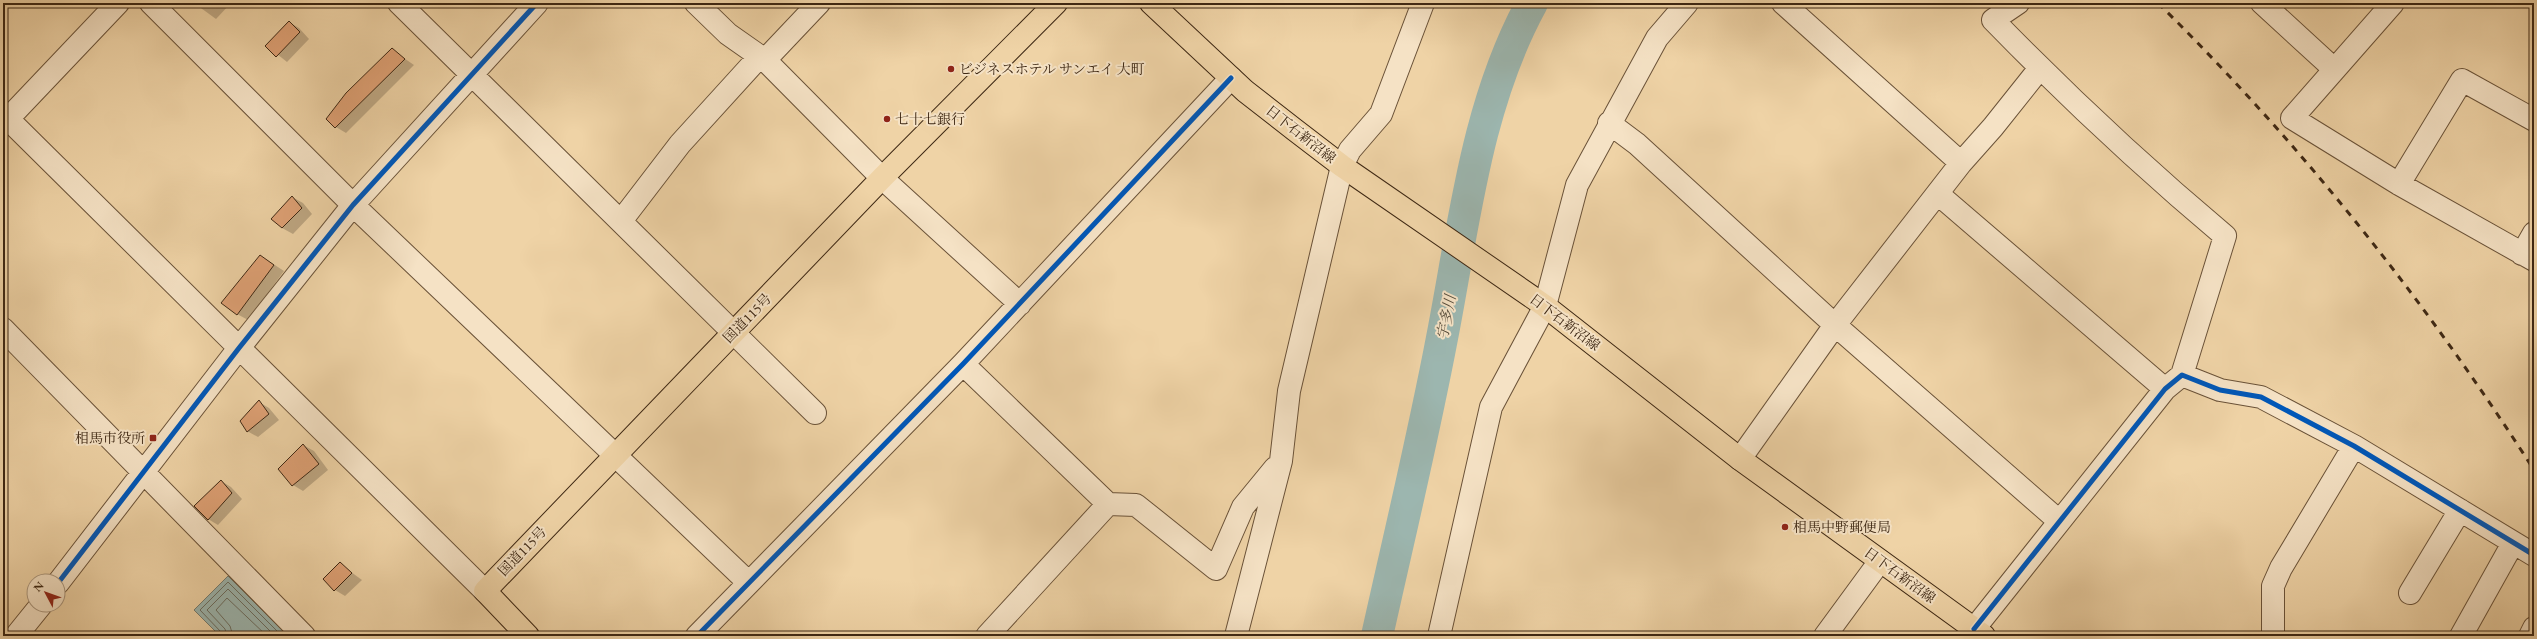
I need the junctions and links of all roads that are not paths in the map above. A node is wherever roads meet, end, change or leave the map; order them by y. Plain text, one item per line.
1 (118, 3) edge
2 (151, 3) edge
3 (399, 3) edge
4 (537, 3) edge
5 (696, 3) edge
6 (820, 3) edge
7 (1056, 3) edge
8 (1151, 3) edge
9 (1424, 3) edge
10 (1687, 3) edge
11 (1783, 3) edge
12 (2018, 3) edge
13 (2262, 3) edge
14 (2393, 3) edge
15 (763, 58) junction
16 (2040, 68) junction
17 (2334, 69) junction
18 (472, 74) junction
19 (1231, 78) junction
20 (2534, 120) edge
21 (5, 122) edge
22 (1609, 123) junction
23 (1960, 163) junction
24 (1346, 169) junction
25 (882, 178) junction
26 (2399, 184) junction
27 (1938, 194) junction
28 (352, 206) junction
29 (621, 221) junction
30 (2534, 233) edge
31 (2528, 257) edge
32 (1020, 304) junction
33 (1545, 306) junction
34 (1835, 325) junction
35 (3, 329) edge
36 (733, 332) junction
37 (239, 348) junction
38 (963, 364) junction
39 (2182, 375) junction
40 (2165, 389) junction
41 (816, 413) dead end
42 (2354, 446) junction
43 (614, 455) junction
44 (1740, 458) junction
45 (1281, 461) junction
46 (145, 473) junction
47 (1108, 504) junction
48 (2460, 510) junction
49 (2059, 521) junction
50 (2513, 543) junction
51 (2534, 555) edge
52 (1880, 561) junction
53 (66, 573) edge
54 (749, 583) junction
55 (485, 591) junction
56 (2410, 593) dead end
57 (35, 613) edge
58 (2534, 628) edge
59 (1979, 632) edge
60 (16, 636) edge
61 (304, 636) edge
62 (528, 636) edge
63 (697, 636) edge
64 (987, 636) edge
65 (1236, 636) edge
66 (1439, 636) edge
67 (1825, 636) edge
68 (2274, 636) edge
69 (2461, 636) edge
70 (2530, 636) edge

1 - 21 street
2 - 28 street
3 - 18 street
4 - 18 street
5 - 15 street
6 - 15 street
7 - 25 main road, 国道115号
8 - 19 main road, 日下石新沼線
9 - 24 street
10 - 22 street
11 - 23 street
12 - 16 street
13 - 17 street
14 - 17 street
15 - 25 street
15 - 29 street
16 - 23 street
16 - 39 street
17 - 26 street
18 - 28 street
18 - 29 street
19 - 24 main road, 日下石新沼線
19 - 32 street
20 - 26 street
21 - 37 street
22 - 33 street
22 - 34 street
23 - 27 street
24 - 33 main road, 日下石新沼線
24 - 45 street
25 - 32 street
25 - 36 main road, 国道115号
26 - 31 street
27 - 34 street
27 - 40 street
28 - 37 street
28 - 43 street
29 - 36 street
30 - 31 street
32 - 38 street
33 - 44 main road, 日下石新沼線
33 - 66 street
34 - 44 street
34 - 49 street
35 - 46 street
36 - 41 street
36 - 43 main road, 国道115号
37 - 46 street
37 - 55 street
38 - 47 street
38 - 54 street
39 - 40 street
39 - 42 street
40 - 49 street
42 - 48 street
42 - 68 street
43 - 54 street
43 - 55 main road, 国道115号
44 - 52 main road, 日下石新沼線
45 - 47 street
45 - 65 street
46 - 53 street
46 - 61 street
47 - 64 street
48 - 50 street
48 - 56 street
49 - 59 street
50 - 51 street
50 - 69 street
52 - 59 main road, 日下石新沼線
52 - 67 street
54 - 63 street
55 - 62 main road
57 - 60 street
58 - 70 street

